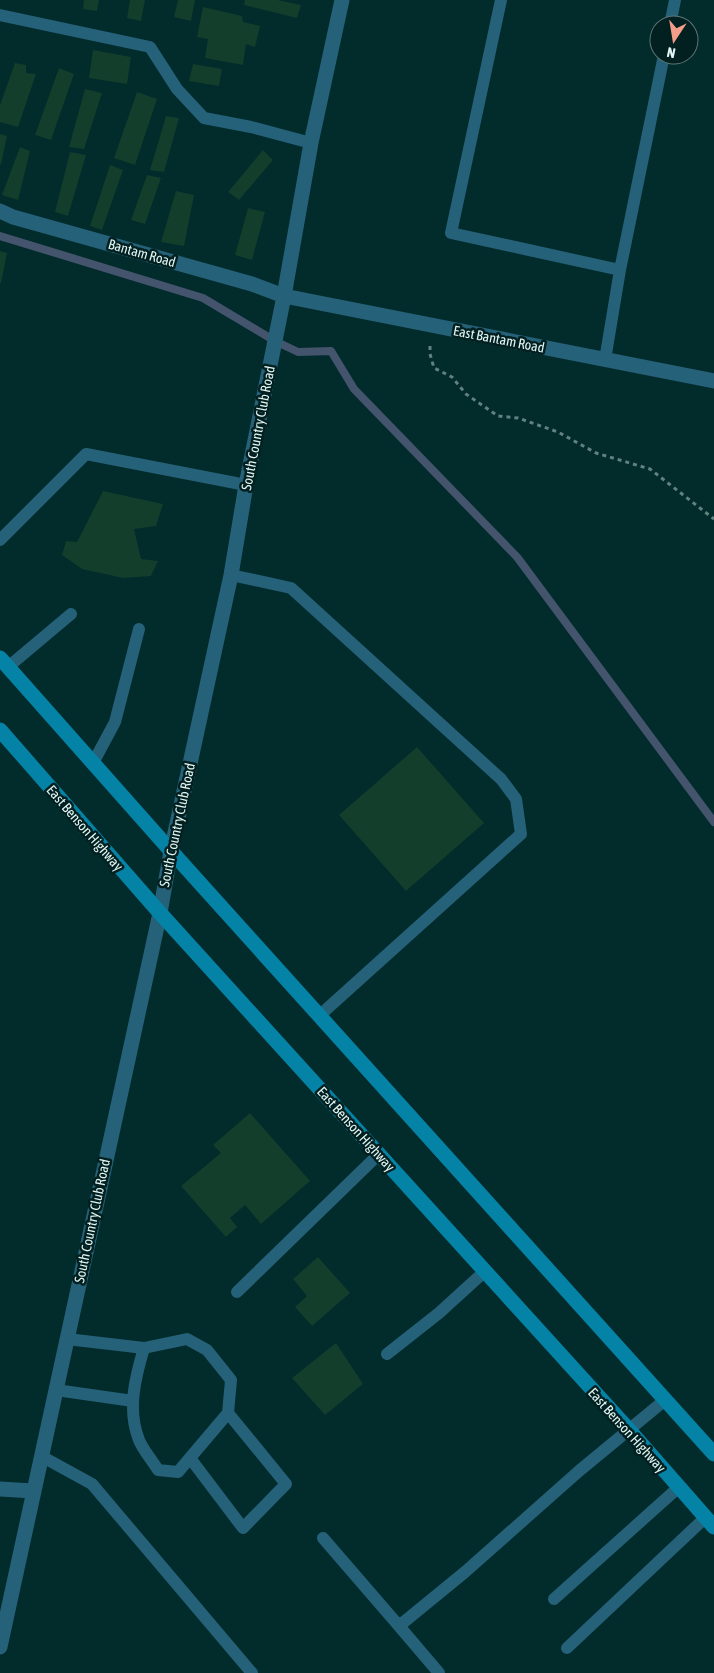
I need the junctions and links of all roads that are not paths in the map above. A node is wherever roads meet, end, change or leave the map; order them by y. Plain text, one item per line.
1 (342, 0) edge
2 (501, 0) edge
3 (675, 0) edge
4 (0, 15) edge
5 (672, 15) edge
6 (662, 65) edge
7 (311, 143) junction
8 (0, 211) edge
9 (620, 270) junction
10 (284, 296) junction
11 (605, 360) junction
12 (714, 381) edge
13 (246, 486) junction
14 (0, 540) edge
15 (231, 575) junction
16 (71, 614) dead end
17 (139, 629) dead end
18 (4, 663) edge
19 (0, 730) edge
20 (93, 763) junction
21 (171, 851) junction
22 (160, 913) junction
23 (319, 1016) junction
24 (379, 1154) junction
25 (484, 1272) junction
26 (237, 1292) dead end
27 (66, 1339) junction
28 (144, 1348) junction
29 (387, 1354) dead end
30 (56, 1390) junction
31 (665, 1400) junction
32 (133, 1401) junction
33 (228, 1413) junction
34 (630, 1431) junction
35 (714, 1454) edge
36 (41, 1456) junction
37 (190, 1458) junction
38 (679, 1487) junction
39 (0, 1489) edge
40 (34, 1491) junction
41 (710, 1522) edge
42 (323, 1538) dead end
43 (554, 1599) dead end
44 (399, 1626) junction
45 (0, 1647) edge
46 (567, 1648) dead end
47 (252, 1673) edge
48 (439, 1673) edge

1 - 7 street, South Country Club Road
2 - 9 lane
3 - 5 lane
4 - 7 lane
6 - 9 lane
7 - 10 street, South Country Club Road
8 - 10 street, Bantam Road
9 - 11 lane
10 - 11 street, East Bantam Road
10 - 13 street, South Country Club Road
11 - 12 street, East Bantam Road
13 - 14 lane
13 - 15 street, South Country Club Road
15 - 21 street, South Country Club Road
15 - 23 lane
16 - 18 lane
17 - 20 lane
18 - 20 main road
19 - 22 main road, East Benson Highway
20 - 21 main road
21 - 22 street, South Country Club Road
21 - 23 main road
22 - 24 main road, East Benson Highway
22 - 27 street, South Country Club Road
23 - 31 main road
24 - 25 main road, East Benson Highway
24 - 26 lane
25 - 29 lane
25 - 34 main road, East Benson Highway
27 - 28 lane
27 - 30 street, South Country Club Road
28 - 32 lane
28 - 33 lane
30 - 32 lane
30 - 36 street, South Country Club Road
31 - 34 lane
31 - 35 main road
32 - 37 lane
33 - 37 lane
33 - 37 lane
34 - 38 main road, East Benson Highway
34 - 44 lane
36 - 40 street, South Country Club Road
36 - 47 lane
38 - 41 main road, East Benson Highway
38 - 43 lane
39 - 40 street
40 - 45 street, South Country Club Road
41 - 46 lane
42 - 44 lane
44 - 48 lane

